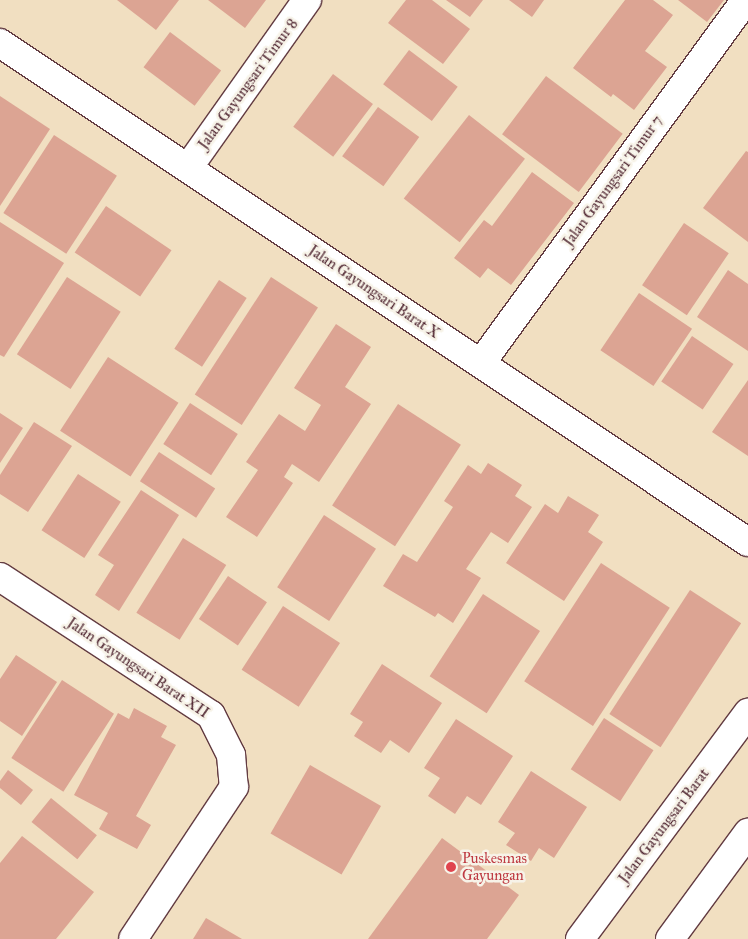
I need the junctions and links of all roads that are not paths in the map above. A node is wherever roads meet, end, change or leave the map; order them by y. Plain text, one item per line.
1 (308, 0) edge
2 (746, 0) edge
3 (0, 43) edge
4 (188, 168) junction
5 (481, 363) junction
6 (748, 542) edge
7 (0, 577) edge
8 (748, 713) edge
9 (748, 833) edge
10 (133, 939) edge
11 (580, 939) edge
12 (670, 939) edge

1 - 4 street, Jalan Gayungsari Timur 8
2 - 5 street, Jalan Gayungsari Timur 7
3 - 4 street, Jalan Gayungsari Barat X
4 - 5 street, Jalan Gayungsari Barat X
5 - 6 street, Jalan Gayungsari Barat X
7 - 10 street, Jalan Gayungsari Barat XII
8 - 11 street, Jalan Gayungsari Barat
9 - 12 street

